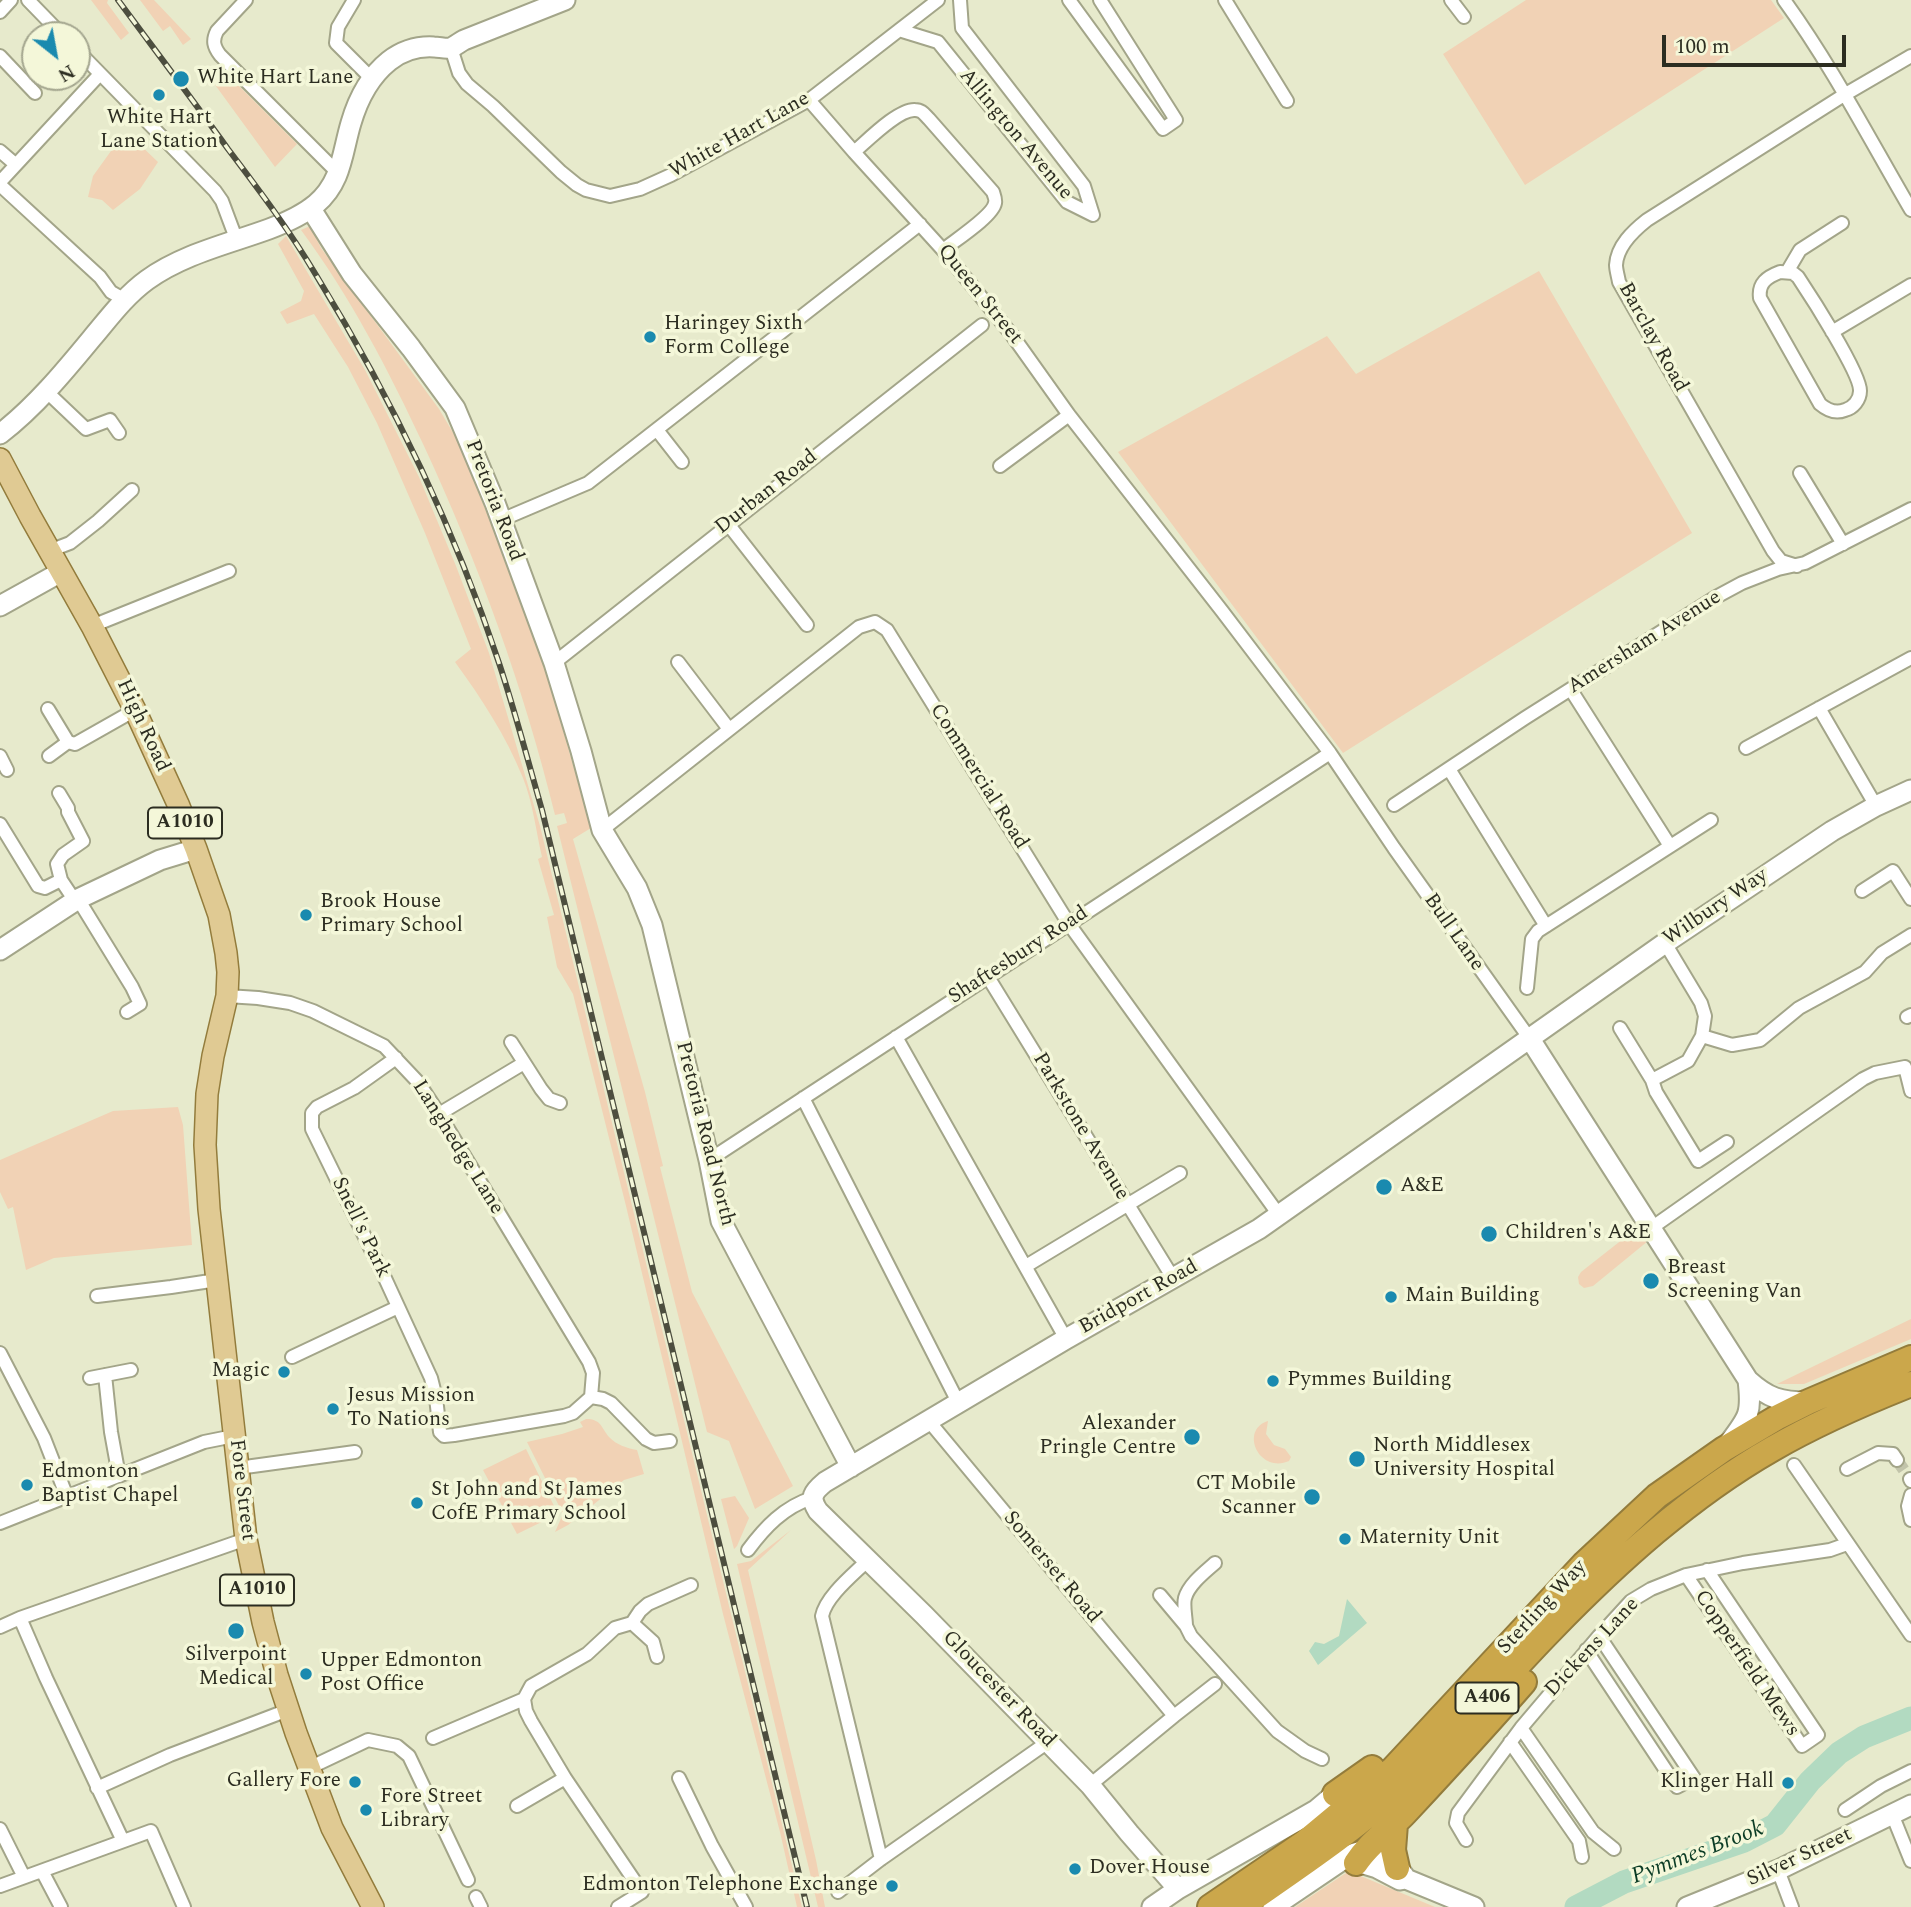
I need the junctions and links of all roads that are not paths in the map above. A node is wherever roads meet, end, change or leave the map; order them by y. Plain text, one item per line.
1 (11, 0) edge
2 (28, 0) edge
3 (246, 0) edge
4 (354, 0) edge
5 (565, 0) edge
6 (938, 0) edge
7 (960, 0) edge
8 (1069, 0) edge
9 (1100, 0) edge
10 (1225, 0) edge
11 (1451, 0) edge
12 (1784, 0) edge
13 (0, 12) edge
14 (1465, 17) dead end
15 (48, 21) edge
16 (899, 30) junction
17 (451, 48) junction
18 (0, 56) edge
19 (1911, 56) edge
20 (1139, 63) junction
21 (91, 65) edge
22 (100, 74) junction
23 (1123, 74) junction
24 (371, 78) junction
25 (35, 93) dead end
26 (1844, 95) junction
27 (809, 100) junction
28 (1287, 101) dead end
29 (1040, 128) junction
30 (1021, 145) junction
31 (0, 151) edge
32 (853, 152) junction
33 (15, 164) junction
34 (338, 173) junction
35 (0, 183) edge
36 (311, 209) junction
37 (1911, 210) edge
38 (1842, 223) dead end
39 (920, 224) junction
40 (237, 241) junction
41 (943, 250) junction
42 (1787, 272) junction
43 (1911, 285) edge
44 (125, 300) junction
45 (982, 325) dead end
46 (1832, 332) junction
47 (46, 391) junction
48 (1069, 415) junction
49 (657, 430) junction
50 (119, 433) dead end
51 (0, 434) edge
52 (0, 459) edge
53 (682, 462) dead end
54 (1000, 466) dead end
55 (1800, 473) dead end
56 (132, 490) dead end
57 (1135, 502) joint
58 (1911, 509) edge
59 (501, 520) junction
60 (728, 524) junction
61 (1843, 544) junction
62 (49, 551) junction
63 (1773, 551) junction
64 (1797, 566) junction
65 (229, 571) dead end
66 (61, 572) junction
67 (1758, 578) junction
68 (0, 606) edge
69 (807, 625) dead end
70 (92, 626) junction
71 (1911, 658) edge
72 (678, 662) dead end
73 (554, 663) junction
74 (1571, 690) junction
75 (1819, 708) junction
76 (48, 709) dead end
77 (135, 710) junction
78 (729, 729) junction
79 (68, 742) junction
80 (1745, 748) dead end
81 (1330, 753) junction
82 (0, 756) edge
83 (49, 756) dead end
84 (1449, 769) junction
85 (7, 770) dead end
86 (1911, 790) edge
87 (59, 793) dead end
88 (1394, 805) dead end
89 (1876, 806) junction
90 (1711, 820) dead end
91 (0, 824) edge
92 (602, 830) junction
93 (1670, 846) junction
94 (196, 849) junction
95 (61, 880) junction
96 (1862, 891) dead end
97 (1911, 899) edge
98 (76, 900) junction
99 (1533, 903) junction
100 (1069, 924) junction
101 (1546, 926) junction
102 (1911, 935) edge
103 (1532, 939) junction
104 (1665, 943) junction
105 (0, 950) edge
106 (988, 977) junction
107 (1527, 988) dead end
108 (228, 996) junction
109 (127, 1012) dead end
110 (1620, 1028) dead end
111 (1703, 1036) junction
112 (896, 1037) junction
113 (1530, 1040) junction
114 (511, 1042) dead end
115 (396, 1058) junction
116 (524, 1063) junction
117 (1908, 1066) edge
118 (1652, 1080) junction
119 (1911, 1090) edge
120 (207, 1094) joint
121 (803, 1098) junction
122 (560, 1103) dead end
123 (439, 1114) junction
124 (1727, 1142) dead end
125 (709, 1160) junction
126 (1180, 1173) dead end
127 (1127, 1205) junction
128 (1279, 1215) junction
129 (1650, 1228) junction
130 (1026, 1265) junction
131 (1173, 1278) junction
132 (217, 1280) junction
133 (97, 1296) dead end
134 (398, 1307) junction
135 (1066, 1339) junction
136 (0, 1353) edge
137 (292, 1357) dead end
138 (1911, 1358) edge
139 (131, 1370) dead end
140 (105, 1375) junction
141 (90, 1378) dead end
142 (1748, 1380) junction
143 (1911, 1384) edge
144 (591, 1397) junction
145 (958, 1402) junction
146 (1808, 1402) junction
147 (928, 1420) junction
148 (234, 1436) junction
149 (670, 1441) dead end
150 (1724, 1449) junction
151 (355, 1452) dead end
152 (1897, 1460) dead end
153 (1794, 1465) dead end
154 (851, 1466) junction
155 (238, 1468) junction
156 (1847, 1469) dead end
157 (119, 1476) junction
158 (1911, 1495) edge
159 (66, 1497) junction
160 (812, 1498) junction
161 (1911, 1520) edge
162 (0, 1523) edge
163 (246, 1539) junction
164 (1847, 1544) junction
165 (748, 1550) dead end
166 (868, 1560) junction
167 (1622, 1562) junction
168 (1215, 1563) dead end
169 (1707, 1570) junction
170 (1686, 1575) junction
171 (691, 1585) dead end
172 (1160, 1595) dead end
173 (20, 1618) junction
174 (632, 1623) junction
175 (1186, 1626) junction
176 (0, 1627) edge
177 (1911, 1635) edge
178 (1599, 1636) junction
179 (1586, 1650) junction
180 (657, 1657) dead end
181 (1215, 1684) dead end
182 (524, 1699) junction
183 (288, 1710) junction
184 (1448, 1710) junction
185 (1174, 1716) junction
186 (1521, 1727) junction
187 (433, 1738) dead end
188 (1048, 1742) junction
189 (1510, 1742) junction
190 (1322, 1759) dead end
191 (309, 1768) junction
192 (1911, 1771) edge
193 (565, 1778) junction
194 (678, 1778) dead end
195 (1090, 1785) junction
196 (97, 1788) junction
197 (1335, 1794) joint
198 (517, 1805) dead end
199 (1911, 1805) edge
200 (1845, 1810) dead end
201 (1892, 1814) junction
202 (1395, 1824) junction
203 (0, 1829) edge
204 (1593, 1832) junction
205 (1466, 1840) dead end
206 (123, 1841) junction
207 (1579, 1842) junction
208 (1614, 1849) dead end
209 (1356, 1857) junction
210 (1582, 1857) dead end
211 (881, 1859) junction
212 (1911, 1861) edge
213 (1778, 1870) junction
214 (42, 1871) junction
215 (1402, 1874) junction
216 (24, 1877) junction
217 (468, 1880) dead end
218 (0, 1886) edge
219 (1178, 1889) junction
220 (838, 1892) dead end
221 (61, 1907) edge
222 (184, 1907) edge
223 (373, 1907) edge
224 (618, 1907) edge
225 (746, 1907) edge
226 (1152, 1907) edge
227 (1210, 1907) edge
228 (1241, 1907) edge
229 (1273, 1907) edge
230 (1474, 1907) edge
231 (1687, 1907) edge
232 (1792, 1907) edge

1 - 13 street
2 - 15 street
3 - 34 street
4 - 24 street
5 - 17 street
6 - 16 street, White Hart Lane
7 - 29 street, Allington Avenue
8 - 23 street
9 - 20 street
10 - 28 street
11 - 14 street
12 - 26 street
16 - 27 street, White Hart Lane
16 - 30 street, Allington Avenue
17 - 24 street
17 - 27 street, White Hart Lane
18 - 25 street
19 - 26 street
20 - 23 street
20 - 23 street
21 - 22 street
22 - 33 street
22 - 40 street
24 - 34 street
26 - 37 street
26 - 63 street, Barclay Road
27 - 32 street, Queen Street
29 - 30 street
29 - 30 street, Allington Avenue
31 - 33 street
32 - 39 street, Queen Street
32 - 41 street
33 - 35 street
34 - 36 street
35 - 44 street
36 - 40 street
36 - 59 street, Pretoria Road
38 - 42 street
39 - 41 street, Queen Street
39 - 49 street
40 - 44 street
41 - 48 street, Queen Street
42 - 46 street
42 - 46 street
43 - 46 street
44 - 47 street
45 - 60 street, Durban Road
47 - 50 street
47 - 51 street
48 - 54 street
48 - 57 street, Queen Street
49 - 53 street
49 - 59 street
52 - 62 main road, High Road / A1010
55 - 61 street
56 - 62 street
57 - 81 street, Bull Lane
58 - 61 street, Amersham Avenue
59 - 73 street, Pretoria Road
60 - 69 street
60 - 73 street, Durban Road
61 - 64 street, Amersham Avenue
62 - 66 main road, High Road / A1010
63 - 64 street, Barclay Road
63 - 67 street
64 - 67 street, Amersham Avenue
65 - 70 street
66 - 68 street
66 - 70 main road, High Road / A1010
67 - 74 street, Amersham Avenue
70 - 77 main road, High Road / A1010
71 - 75 street
72 - 78 street
73 - 92 street, Pretoria Road
74 - 84 street, Amersham Avenue
74 - 93 street
75 - 80 street
75 - 89 street
76 - 79 street
77 - 79 street
77 - 94 main road, High Road / A1010
78 - 92 street, Commercial Road
78 - 100 street, Commercial Road
79 - 83 street
81 - 100 street, Shaftesbury Road
81 - 113 street, Bull Lane
82 - 85 street
84 - 88 street, Amersham Avenue
84 - 99 street
86 - 89 street, Wilbury Way
87 - 95 street
89 - 104 street, Wilbury Way
90 - 93 street
91 - 95 street
92 - 125 street, Pretoria Road North
93 - 101 street
94 - 98 street
94 - 108 main road, High Road / A1010
95 - 98 street
96 - 97 street
98 - 105 street
98 - 109 street
99 - 101 street
99 - 103 street
100 - 106 street, Shaftesbury Road
100 - 128 street, Commercial Road
101 - 103 street
102 - 111 street
103 - 107 street
104 - 111 street
104 - 113 street, Wilbury Way
106 - 112 street, Shaftesbury Road
106 - 127 street, Parkstone Avenue
108 - 115 street, Langhedge Lane
108 - 120 main road, High Road / A1010
110 - 118 street
111 - 118 street
112 - 121 street, Shaftesbury Road
112 - 130 street
113 - 128 street, Bridport Road
113 - 129 street, Bull Lane
114 - 116 street
115 - 123 street, Langhedge Lane
115 - 134 street, Snell's Park
116 - 122 street
116 - 123 street
117 - 119 street
117 - 129 street
118 - 124 street
120 - 132 main road, Fore Street / A1010
121 - 125 street, Shaftesbury Road
121 - 145 street
123 - 144 street, Langhedge Lane
125 - 154 street, Pretoria Road North
126 - 127 street
127 - 130 street
127 - 131 street, Parkstone Avenue
128 - 131 street, Bridport Road
129 - 142 street, Bull Lane
130 - 135 street
131 - 135 street, Bridport Road
132 - 133 street
132 - 148 main road, Fore Street / A1010
134 - 137 street
134 - 144 street, Snell's Park
135 - 145 street, Bridport Road
136 - 159 street
138 - 146 highway, Sterling Way / A406
139 - 140 street
140 - 141 street
140 - 157 street
142 - 146 street
142 - 150 street
143 - 167 highway, Sterling Way / A406
144 - 149 street
145 - 147 street, Bridport Road
146 - 150 highway, Sterling Way / A406
147 - 154 street, Bridport Road
147 - 185 street, Somerset Road
148 - 155 main road, Fore Street / A1010
148 - 157 street
150 - 184 highway, Sterling Way / A406
151 - 155 street
152 - 156 street
153 - 164 street
154 - 160 street, Bridport Road
155 - 163 main road, Fore Street / A1010
157 - 159 street
158 - 161 street
159 - 162 street
160 - 165 street, Bridport Road
160 - 166 street, Gloucester Road
163 - 173 street
163 - 183 main road, Fore Street / A1010
164 - 169 street, Dickens Lane
164 - 177 street
166 - 188 street, Gloucester Road
166 - 211 street
167 - 202 highway, A406
167 - 228 highway, Sterling Way / A406
168 - 175 street
169 - 170 street, Dickens Lane
169 - 170 street, Copperfield Mews
170 - 178 street, Dickens Lane
171 - 174 street
172 - 175 street
173 - 176 street
173 - 196 street
174 - 180 street
174 - 182 street
175 - 190 street
178 - 179 street, Dickens Lane
178 - 179 street
179 - 186 street, Dickens Lane
181 - 185 street
182 - 187 street
182 - 193 street
183 - 191 main road, Fore Street / A1010
183 - 196 street
184 - 197 highway, A406
184 - 227 highway, Sterling Way / A406
185 - 195 street
186 - 189 street, Dickens Lane
186 - 204 street
188 - 195 street, Gloucester Road
188 - 211 street
189 - 205 street, Dickens Lane
189 - 207 street
191 - 217 street
191 - 223 main road, Fore Street / A1010
192 - 200 street
193 - 198 street
193 - 224 street
194 - 225 street
195 - 219 street, Gloucester Road
196 - 206 street
197 - 219 street
199 - 201 street, Silver Street
201 - 212 street
201 - 213 street, Silver Street
202 - 209 highway, A406
202 - 215 highway
203 - 216 street
204 - 207 street
204 - 208 street
206 - 214 street
206 - 222 street
207 - 210 street
209 - 215 street
209 - 229 street
211 - 220 street
213 - 231 street, Silver Street
213 - 232 street
214 - 216 street
214 - 221 street
215 - 230 street
216 - 218 street
219 - 226 street

